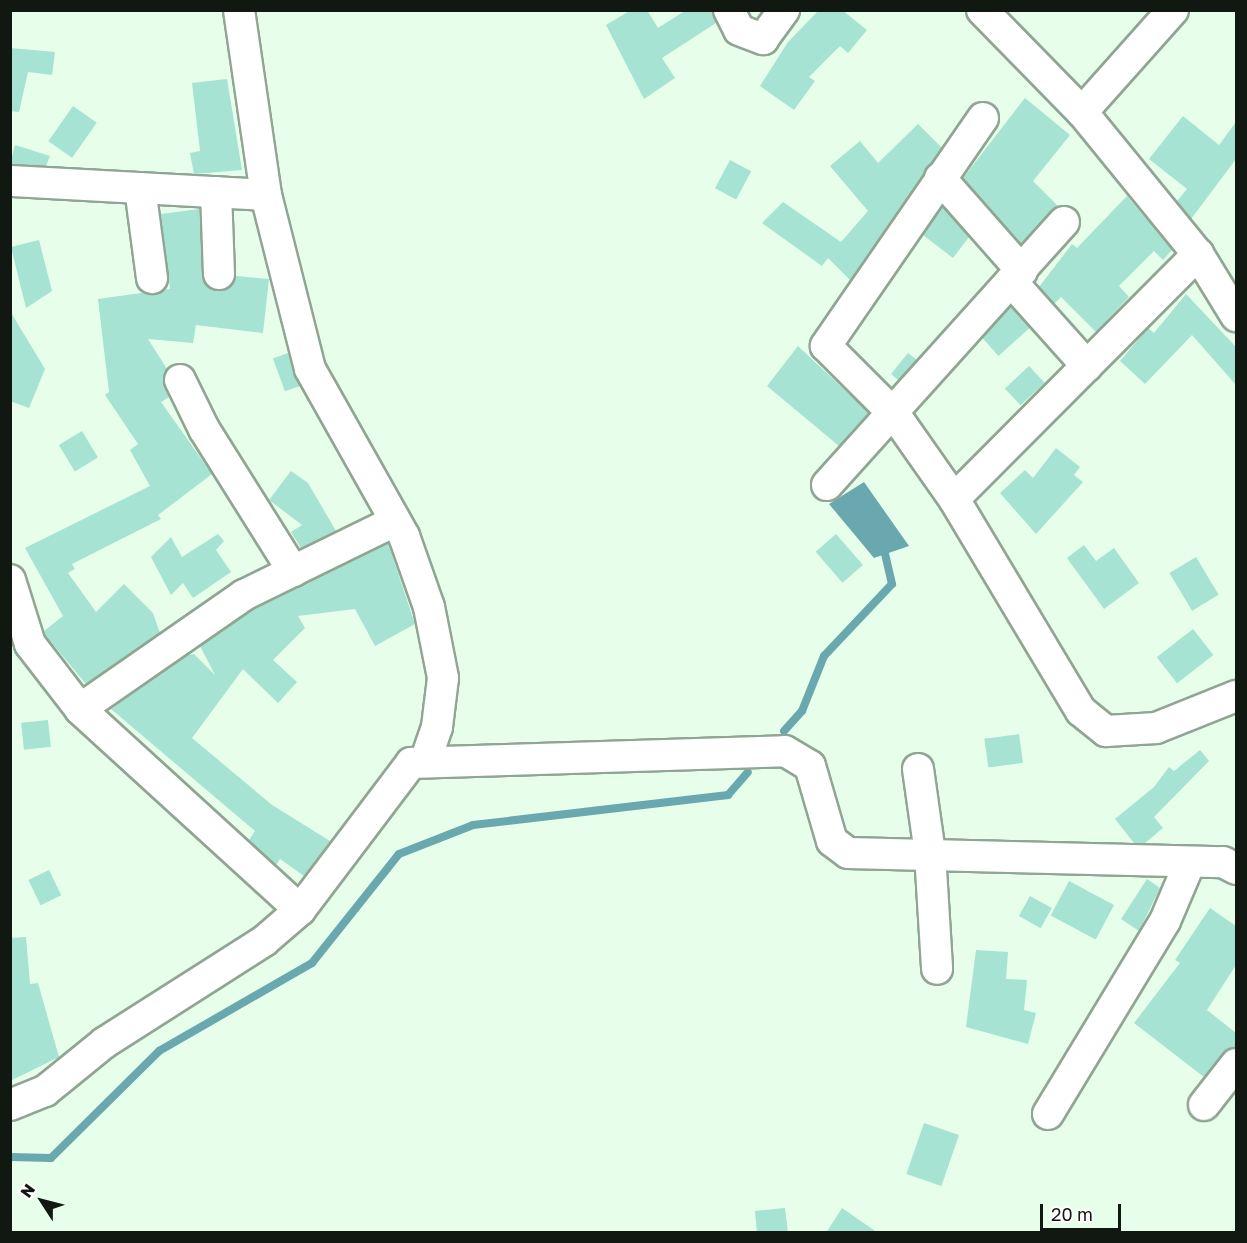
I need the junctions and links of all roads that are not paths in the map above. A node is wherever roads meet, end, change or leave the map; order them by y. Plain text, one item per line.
1 (239, 10) edge
2 (729, 10) edge
3 (784, 10) edge
4 (982, 10) edge
5 (1173, 10) edge
6 (1082, 112) junction
7 (983, 118) dead end
8 (940, 178) junction
9 (10, 181) edge
10 (140, 188) junction
11 (216, 192) junction
12 (266, 195) junction
13 (1064, 222) dead end
14 (1198, 254) junction
15 (219, 274) dead end
16 (1016, 276) junction
17 (152, 278) dead end
18 (1236, 316) edge
19 (1087, 366) junction
20 (180, 380) dead end
21 (895, 415) junction
22 (828, 485) dead end
23 (954, 499) junction
24 (393, 522) junction
25 (293, 571) junction
26 (10, 580) edge
27 (1236, 696) edge
28 (80, 709) junction
29 (424, 761) junction
30 (918, 769) dead end
31 (930, 853) junction
32 (1190, 862) junction
33 (1236, 870) edge
34 (300, 910) junction
35 (937, 969) dead end
36 (1236, 1064) edge
37 (1204, 1104) dead end
38 (10, 1105) edge
39 (1048, 1114) dead end

1 - 12 street
2 - 3 street
4 - 6 street
5 - 6 street
6 - 14 street
7 - 8 street
8 - 16 street
8 - 21 street
9 - 10 street
10 - 11 street
10 - 17 street
11 - 12 street
11 - 15 street
12 - 24 street
13 - 16 street
14 - 18 street
14 - 19 street
16 - 19 street
16 - 21 street
19 - 23 street
20 - 25 street
21 - 22 street
21 - 23 street
23 - 27 street
24 - 25 street
24 - 29 street
25 - 28 street
26 - 28 street
28 - 34 street
29 - 31 street
29 - 34 street
30 - 31 street
31 - 32 street
31 - 35 street
32 - 33 street
32 - 39 street
34 - 38 street
36 - 37 street

